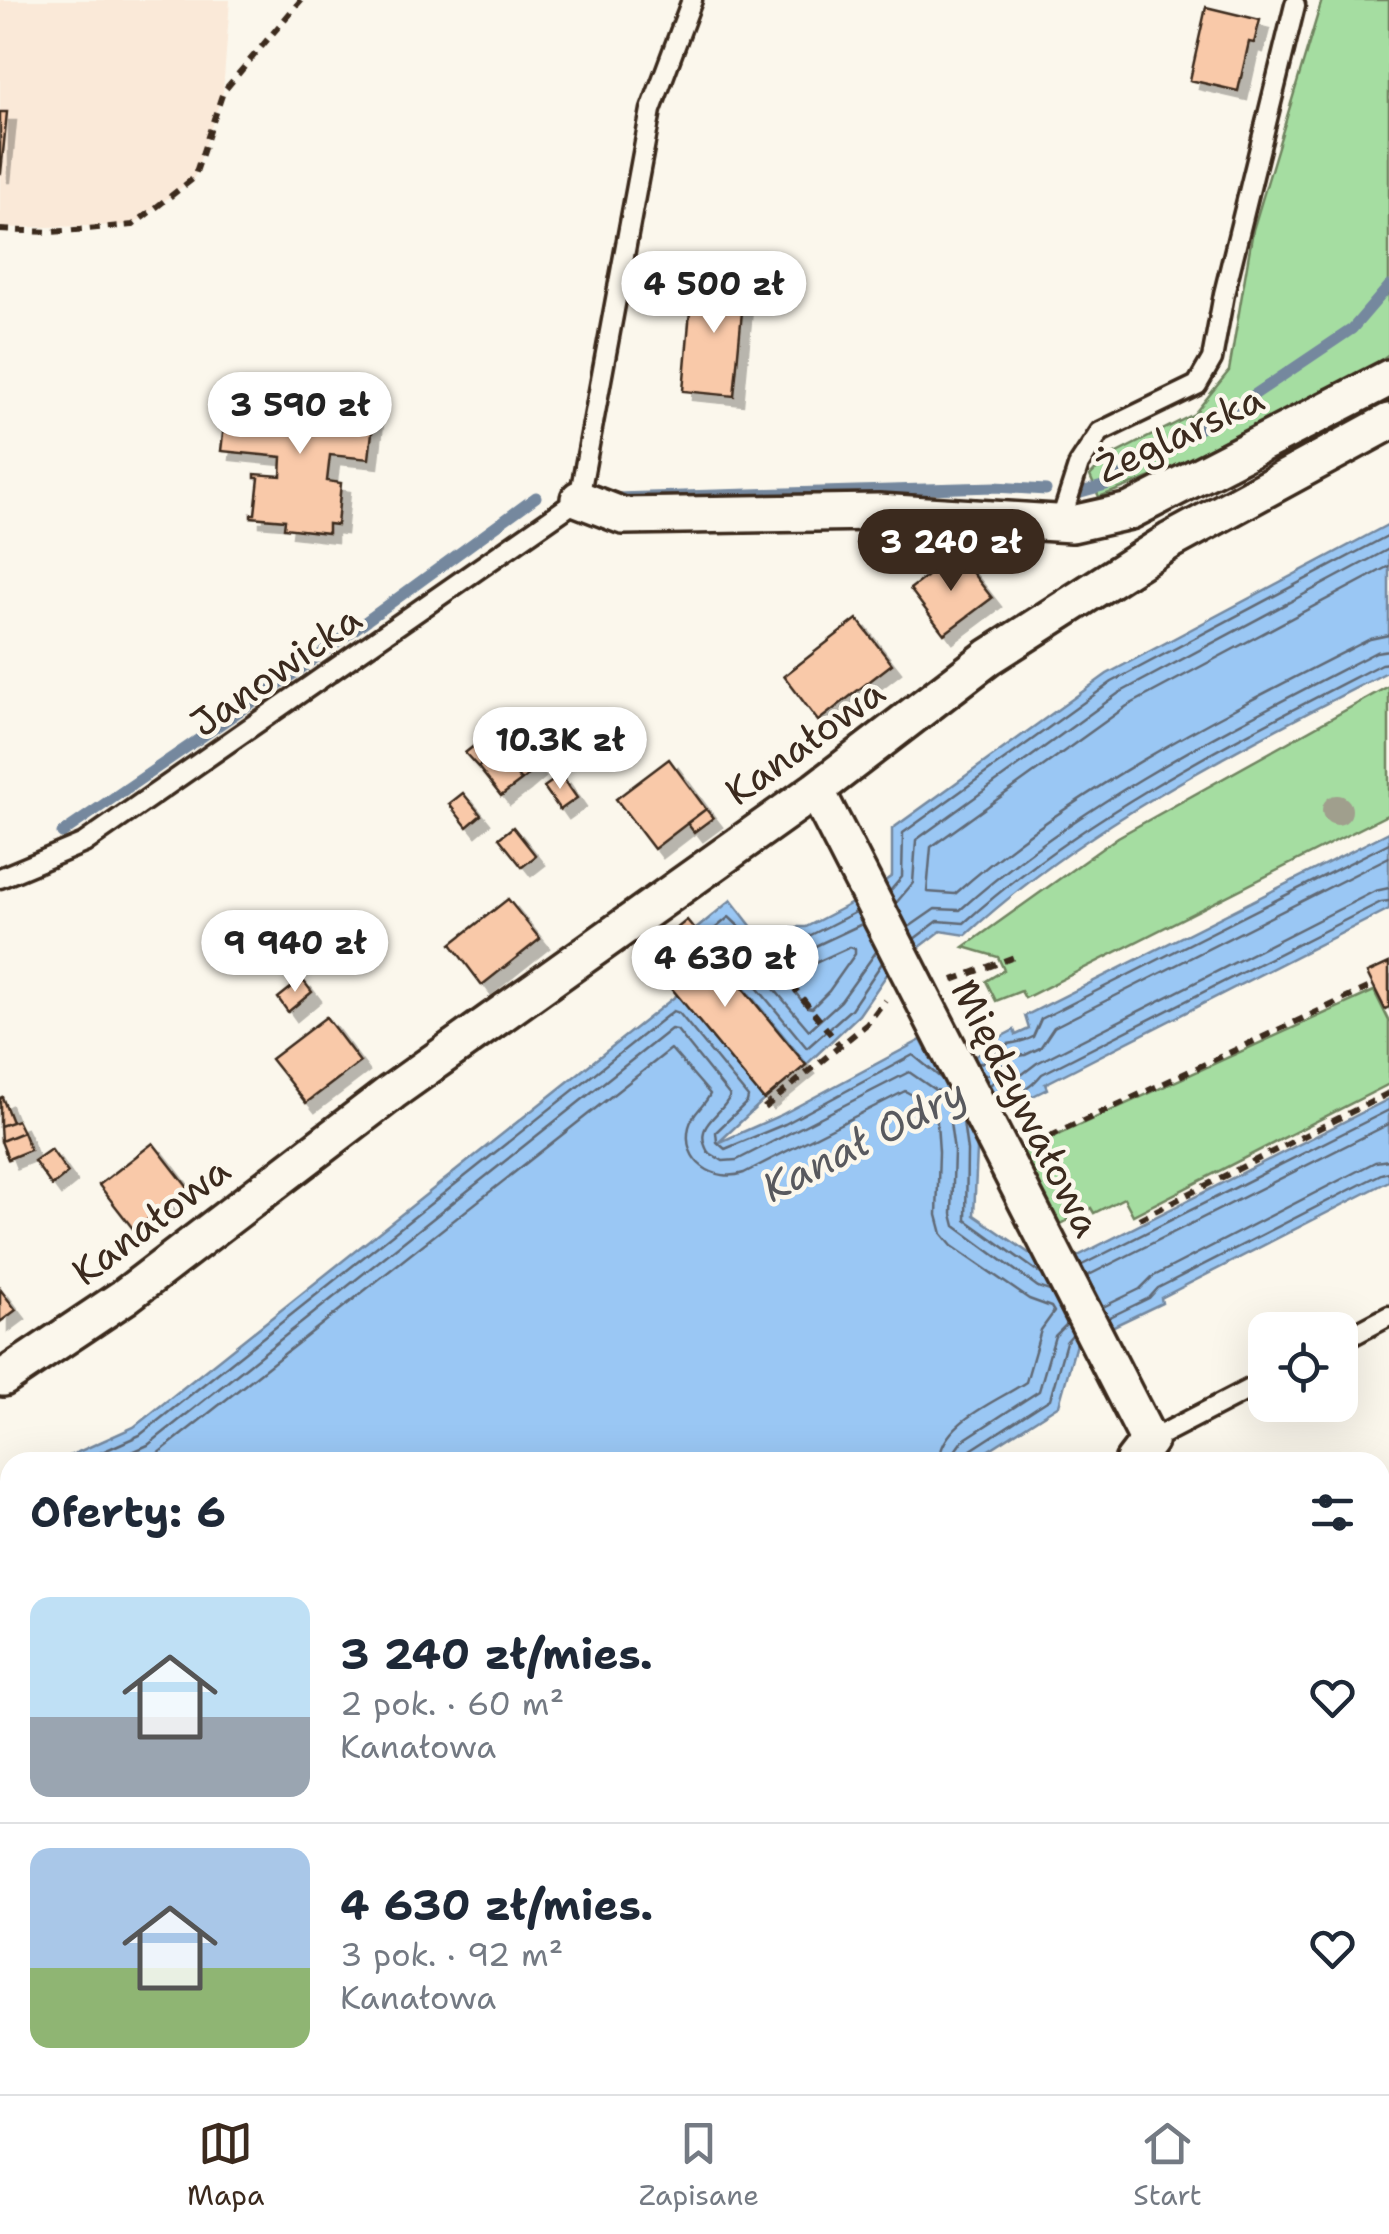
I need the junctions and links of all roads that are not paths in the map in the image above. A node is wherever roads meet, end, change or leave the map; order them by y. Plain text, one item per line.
1 (692, 0) edge
2 (1295, 5) dead end
3 (1389, 378) edge
4 (1389, 422) edge
5 (579, 500) junction
6 (1060, 524) junction
7 (816, 790) junction
8 (0, 878) edge
9 (1389, 1316) edge
10 (1358, 1332) edge
11 (3, 1378) dead end
12 (1248, 1391) edge
13 (1141, 1452) edge

1 - 5 lane
2 - 6 lane
3 - 6 street, Żeglarska
4 - 7 street, Kanałowa
5 - 6 street, Żeglarska
5 - 8 lane, Janowicka
7 - 11 street, Kanałowa
7 - 13 street, Międzywałowa
9 - 10 lane
12 - 13 lane

